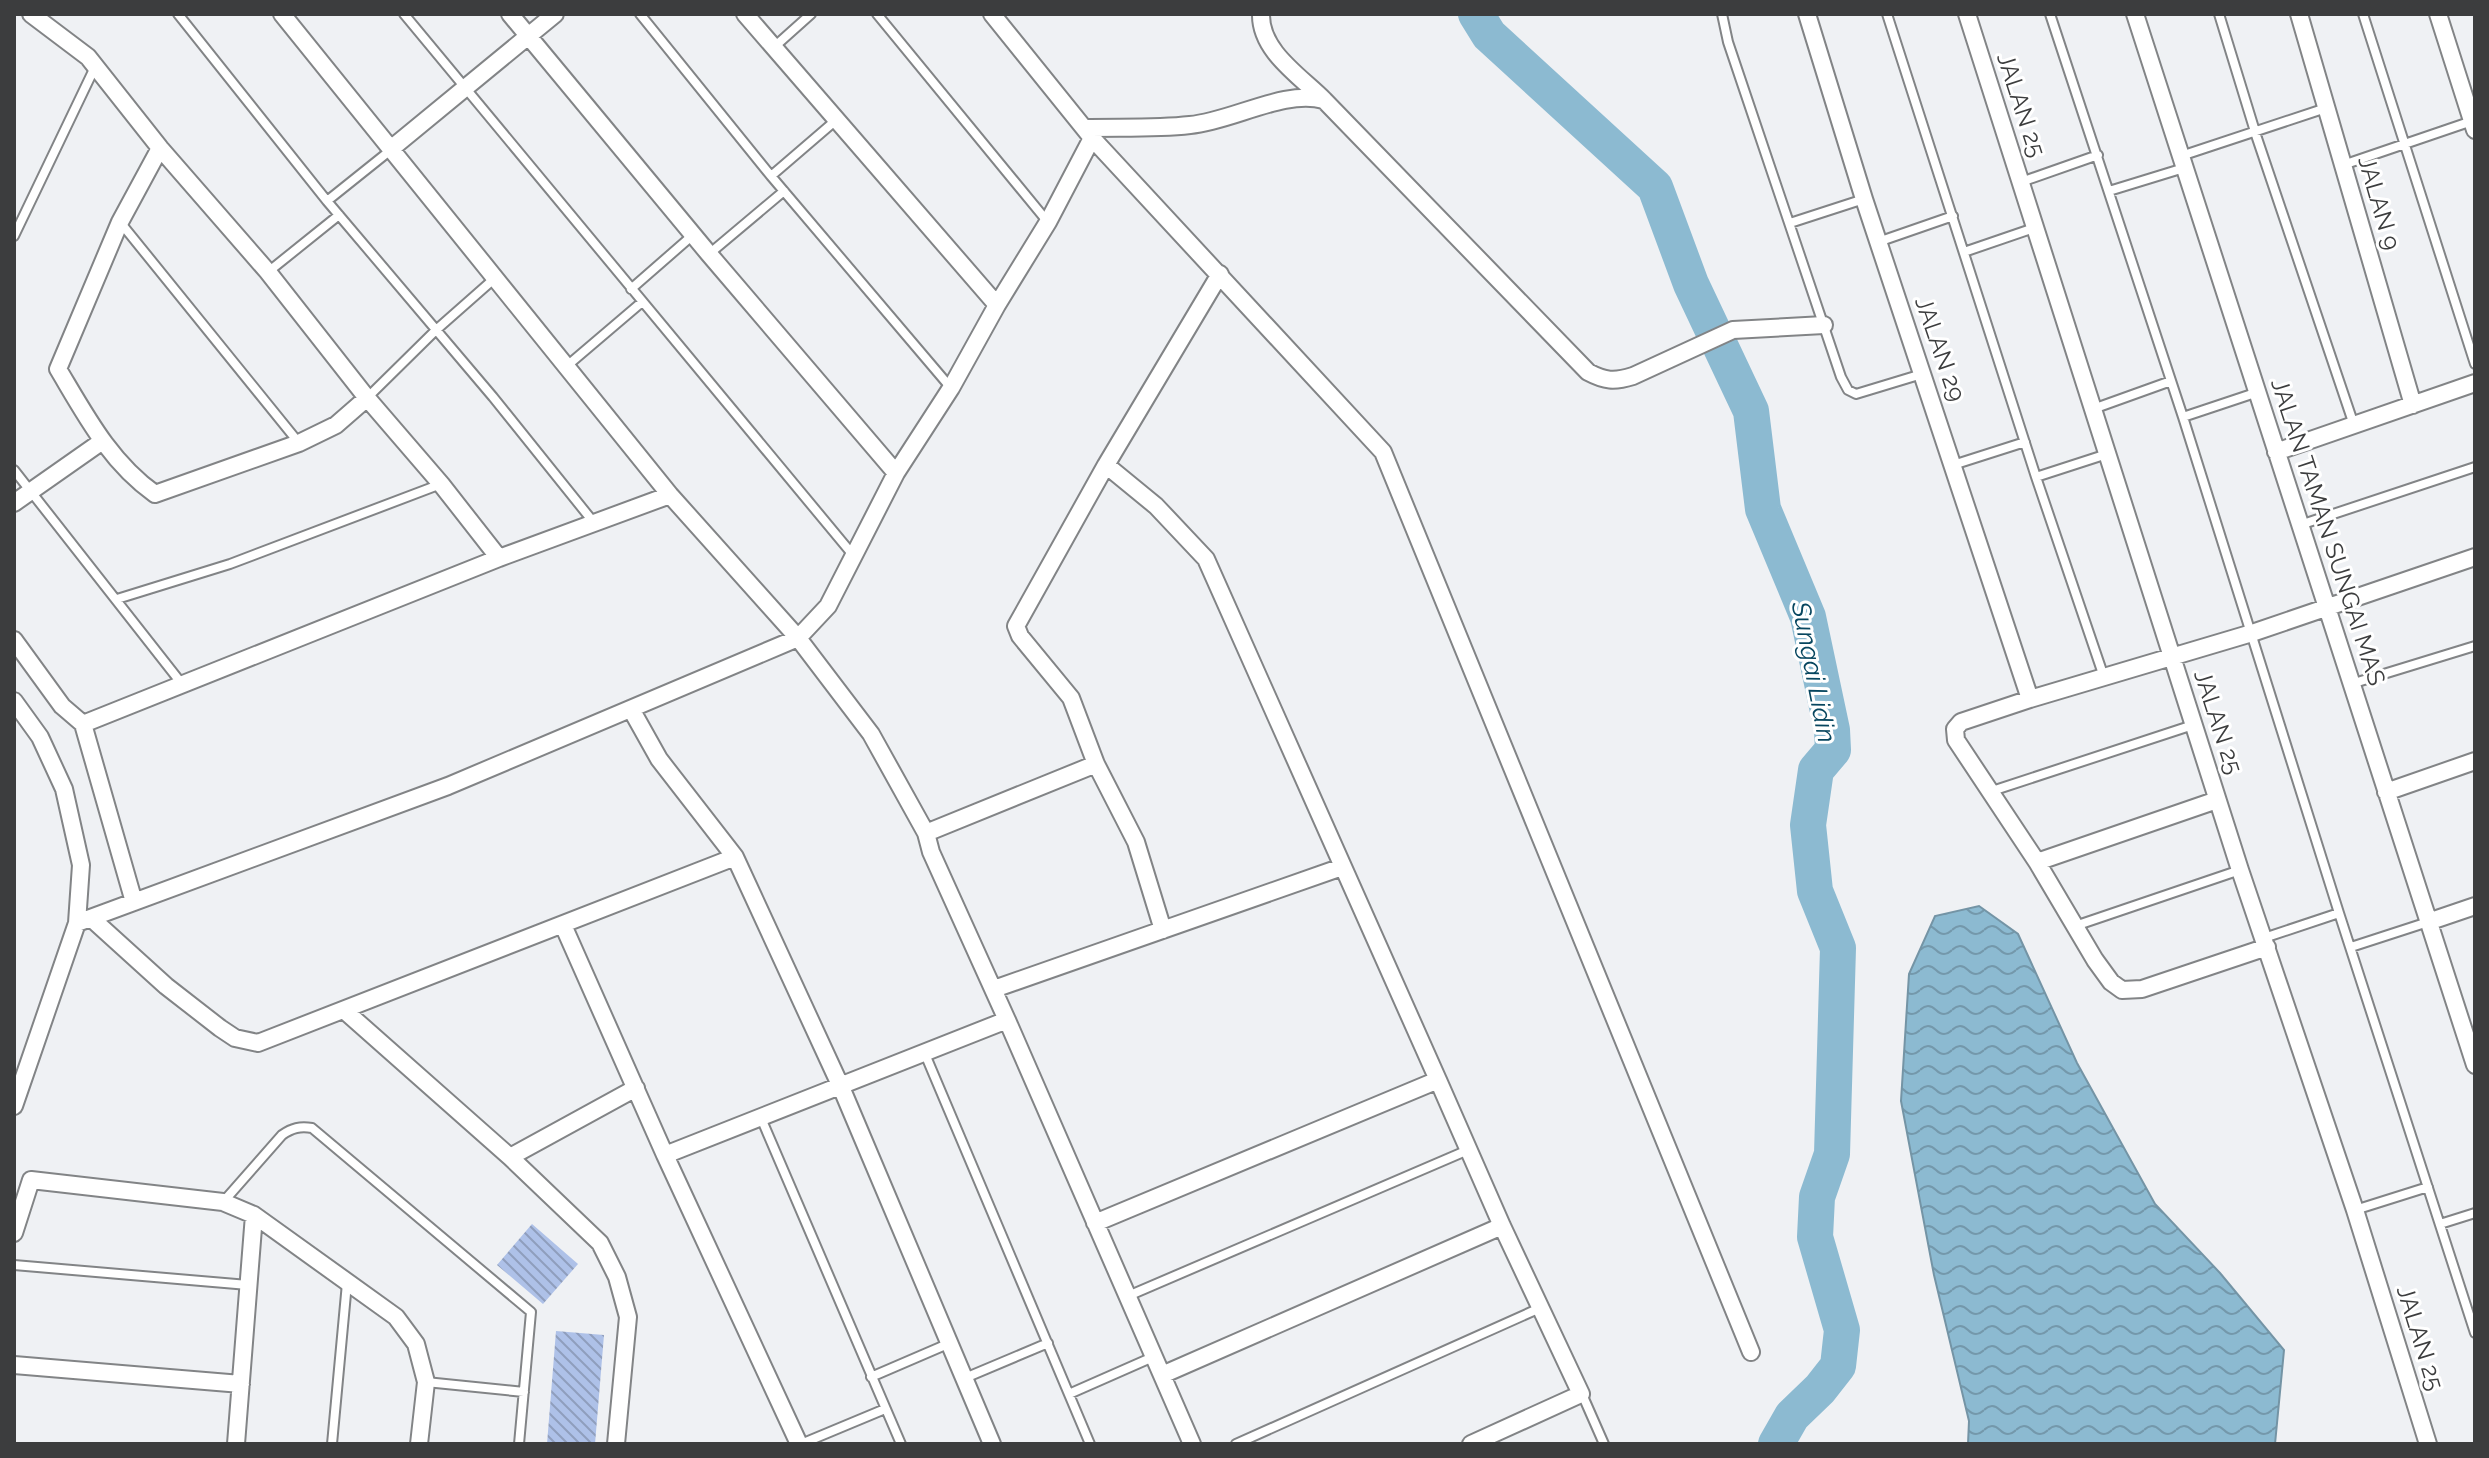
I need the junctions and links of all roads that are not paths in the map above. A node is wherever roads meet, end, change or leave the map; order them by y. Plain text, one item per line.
1 (31, 14) edge
2 (178, 14) edge
3 (282, 14) edge
4 (404, 14) edge
5 (510, 14) edge
6 (555, 14) edge
7 (640, 14) edge
8 (745, 14) edge
9 (811, 14) edge
10 (877, 14) edge
11 (992, 14) edge
12 (1261, 14) edge
13 (1722, 14) edge
14 (1807, 14) edge
15 (1887, 14) edge
16 (1967, 14) edge
17 (2050, 14) edge
18 (2135, 14) edge
19 (2219, 14) edge
20 (2299, 14) edge
21 (2363, 14) edge
22 (2438, 14) edge
23 (528, 36) junction
24 (773, 48) junction
25 (95, 66) junction
26 (466, 88) junction
27 (1324, 100) junction
28 (2326, 108) junction
29 (835, 121) junction
30 (2474, 125) edge
31 (2255, 132) junction
32 (1088, 133) junction
33 (2405, 144) junction
34 (160, 148) junction
35 (392, 148) junction
36 (2098, 155) junction
37 (2182, 162) junction
38 (2342, 165) junction
39 (771, 176) junction
40 (2020, 182) junction
41 (784, 191) junction
42 (2109, 191) junction
43 (1864, 199) junction
44 (327, 201) junction
45 (339, 215) junction
46 (1953, 216) junction
47 (120, 222) junction
48 (1048, 222) junction
49 (1790, 223) junction
50 (2034, 228) junction
51 (694, 234) junction
52 (14, 236) edge
53 (1878, 242) junction
54 (1964, 252) junction
55 (709, 254) junction
56 (268, 272) junction
57 (1220, 274) junction
58 (496, 277) junction
59 (631, 289) junction
60 (642, 302) junction
61 (997, 305) junction
62 (1824, 325) junction
63 (436, 330) junction
64 (2475, 364) edge
65 (568, 365) junction
66 (1923, 374) junction
67 (2171, 381) junction
68 (2475, 383) edge
69 (951, 388) junction
70 (2258, 392) junction
71 (367, 398) junction
72 (2413, 405) junction
73 (2093, 409) junction
74 (2183, 417) junction
75 (2354, 425) junction
76 (101, 442) junction
77 (2025, 442) junction
78 (299, 443) junction
79 (2276, 452) junction
80 (2107, 454) junction
81 (1106, 465) junction
82 (1953, 465) junction
83 (2475, 467) edge
84 (14, 470) edge
85 (896, 473) junction
86 (2036, 477) junction
87 (441, 484) junction
88 (32, 491) junction
89 (670, 495) junction
90 (14, 503) edge
91 (595, 524) junction
92 (2300, 526) junction
93 (853, 555) junction
94 (2475, 557) edge
95 (499, 558) junction
96 (117, 599) junction
97 (2326, 606) junction
98 (2252, 633) junction
99 (798, 638) junction
100 (14, 640) edge
101 (2475, 646) edge
102 (2172, 657) junction
103 (2104, 677) junction
104 (182, 684) junction
105 (2351, 684) junction
106 (2030, 699) junction
107 (14, 701) edge
108 (631, 709) junction
109 (83, 724) junction
110 (2193, 725) junction
111 (2475, 761) edge
112 (1096, 764) junction
113 (1992, 791) junction
114 (2386, 792) junction
115 (2217, 800) junction
116 (926, 833) junction
117 (735, 857) junction
118 (2037, 862) junction
119 (1342, 867) junction
120 (2240, 870) junction
121 (134, 902) junction
122 (2475, 906) edge
123 (2339, 913) junction
124 (84, 920) junction
125 (2428, 922) junction
126 (563, 925) junction
127 (2075, 926) junction
128 (1163, 930) junction
129 (2265, 942) junction
130 (2351, 947) junction
131 (994, 989) junction
132 (345, 1011) junction
133 (1007, 1020) junction
134 (925, 1054) junction
135 (2475, 1065) edge
136 (1438, 1080) junction
137 (841, 1087) junction
138 (636, 1088) junction
139 (14, 1106) edge
140 (761, 1118) junction
141 (1469, 1150) junction
142 (665, 1155) junction
143 (510, 1157) junction
144 (22, 1178) edge
145 (2428, 1187) junction
146 (223, 1202) junction
147 (2355, 1210) junction
148 (2475, 1213) edge
149 (254, 1215) junction
150 (1095, 1223) junction
151 (2440, 1224) junction
152 (1502, 1226) junction
153 (14, 1233) edge
154 (14, 1265) edge
155 (347, 1282) junction
156 (249, 1285) junction
157 (1127, 1297) junction
158 (1540, 1308) junction
159 (2475, 1333) edge
160 (950, 1343) junction
161 (1048, 1343) junction
162 (1751, 1352) dead end
163 (1153, 1357) junction
164 (14, 1365) edge
165 (1162, 1375) junction
166 (871, 1377) junction
167 (965, 1378) junction
168 (426, 1382) junction
169 (241, 1384) junction
170 (524, 1392) junction
171 (1069, 1394) junction
172 (1581, 1394) junction
173 (885, 1409) junction
174 (1508, 1437) edge
175 (236, 1444) edge
176 (332, 1444) edge
177 (419, 1444) edge
178 (519, 1444) edge
179 (616, 1444) edge
180 (800, 1444) edge
181 (901, 1444) edge
182 (992, 1444) edge
183 (1090, 1444) edge
184 (1192, 1444) edge
185 (1236, 1444) edge
186 (1471, 1444) edge
187 (1604, 1444) edge
188 (2428, 1444) edge

1 - 25 street
2 - 44 lane
3 - 35 street
4 - 26 lane
5 - 23 street
6 - 23 street
7 - 39 lane
8 - 24 street
9 - 24 lane
10 - 48 lane
11 - 32 street
12 - 27 street
13 - 49 lane
14 - 43 street, JALAN 29
15 - 46 lane
16 - 40 street, JALAN 25
17 - 36 lane
18 - 37 street, JALAN TAMAN SUNGAI MAS
19 - 31 lane
20 - 28 street, JALAN 9
21 - 33 lane
22 - 30 street
23 - 26 street
23 - 51 street
24 - 29 street
25 - 34 street
25 - 52 lane
26 - 35 street
26 - 59 lane
27 - 32 street
27 - 62 street
28 - 31 lane
28 - 38 street, JALAN 9
29 - 39 lane
29 - 61 street
30 - 33 lane
31 - 37 lane
31 - 75 lane
32 - 48 street
32 - 57 street
33 - 38 lane
33 - 64 lane
34 - 47 street
34 - 56 street
35 - 44 lane
35 - 58 street
36 - 40 lane
36 - 42 lane
37 - 42 lane
37 - 70 street, JALAN TAMAN SUNGAI MAS
38 - 72 street, JALAN 9
39 - 41 lane
40 - 50 street, JALAN 25
41 - 55 lane
41 - 69 lane
42 - 67 lane
43 - 49 lane
43 - 53 street, JALAN 29
44 - 45 lane
45 - 56 lane
45 - 63 lane
46 - 53 lane
46 - 54 lane
47 - 76 street
47 - 78 lane
48 - 61 street
49 - 62 lane
50 - 54 lane
50 - 73 street, JALAN 25
51 - 55 street
51 - 59 lane
53 - 66 street, JALAN 29
54 - 77 lane
55 - 85 street
56 - 71 street
57 - 81 street
57 - 162 street
58 - 63 lane
58 - 65 street
59 - 60 lane
60 - 65 lane
60 - 93 lane
61 - 69 street
62 - 66 lane
63 - 71 lane
63 - 91 lane
65 - 89 street
66 - 82 street, JALAN 29
67 - 73 lane
67 - 74 lane
68 - 72 street
69 - 85 street
70 - 74 lane
70 - 79 street, JALAN TAMAN SUNGAI MAS
71 - 78 street
71 - 87 street
72 - 75 street
73 - 80 street, JALAN 25
74 - 98 lane
75 - 79 street
76 - 78 street
76 - 88 street
77 - 82 lane
77 - 86 lane
79 - 92 street, JALAN TAMAN SUNGAI MAS
80 - 86 lane
80 - 102 street, JALAN 25
81 - 112 street
81 - 119 street
82 - 106 street, JALAN 29
83 - 92 lane
84 - 88 lane
85 - 93 street
86 - 103 lane
87 - 95 street
87 - 96 lane
88 - 90 street
88 - 96 lane
89 - 91 street
89 - 99 street
91 - 95 street
92 - 97 street, JALAN TAMAN SUNGAI MAS
93 - 99 street
94 - 97 street
95 - 104 street
96 - 104 lane
97 - 98 street
97 - 105 street, JALAN TAMAN SUNGAI MAS
98 - 102 street
98 - 123 lane
99 - 108 street
99 - 116 street
100 - 109 street
101 - 105 lane
102 - 103 street
102 - 110 street, JALAN 25
103 - 106 street
104 - 109 street
105 - 114 street, JALAN TAMAN SUNGAI MAS
106 - 113 street
107 - 124 street
108 - 117 street
108 - 121 street
109 - 121 street
110 - 113 lane
110 - 115 street, JALAN 25
111 - 114 street
112 - 116 street
112 - 128 street
113 - 118 street
114 - 125 street, JALAN TAMAN SUNGAI MAS
115 - 118 street
115 - 120 street, JALAN 25
116 - 131 street
117 - 126 street
117 - 137 street
118 - 127 street
119 - 128 street
119 - 136 street
120 - 127 lane
120 - 129 street, JALAN 25
121 - 124 street
122 - 125 street
123 - 129 lane
123 - 130 lane
124 - 132 street
124 - 139 street
125 - 130 lane
125 - 135 street, JALAN TAMAN SUNGAI MAS
126 - 132 street
126 - 138 street
127 - 129 street
128 - 131 street
129 - 147 street, JALAN 25
130 - 145 lane
131 - 133 street
132 - 143 street
133 - 134 street
133 - 150 street
134 - 137 street
134 - 161 lane
136 - 141 street
136 - 150 street
137 - 140 street
137 - 160 street
138 - 142 street
138 - 143 street
140 - 142 street
140 - 166 lane
141 - 152 street
141 - 157 lane
142 - 180 street
143 - 179 street
144 - 146 street
144 - 153 street
145 - 147 lane
145 - 151 lane
146 - 149 street
146 - 170 lane
147 - 188 street, JALAN 25
148 - 151 lane
149 - 155 street
149 - 156 street
150 - 157 street
151 - 159 lane
152 - 158 street
152 - 165 street
154 - 156 lane
155 - 168 street
155 - 176 lane
156 - 169 street
157 - 163 street
158 - 172 street
158 - 185 lane
160 - 166 lane
160 - 167 street
161 - 167 lane
161 - 171 lane
163 - 165 street
163 - 171 lane
164 - 169 street
165 - 184 street
166 - 173 lane
167 - 182 street
168 - 170 lane
168 - 177 street
169 - 175 street
170 - 178 lane
171 - 183 lane
172 - 174 street
172 - 187 lane
173 - 180 lane
173 - 181 lane
174 - 186 street

